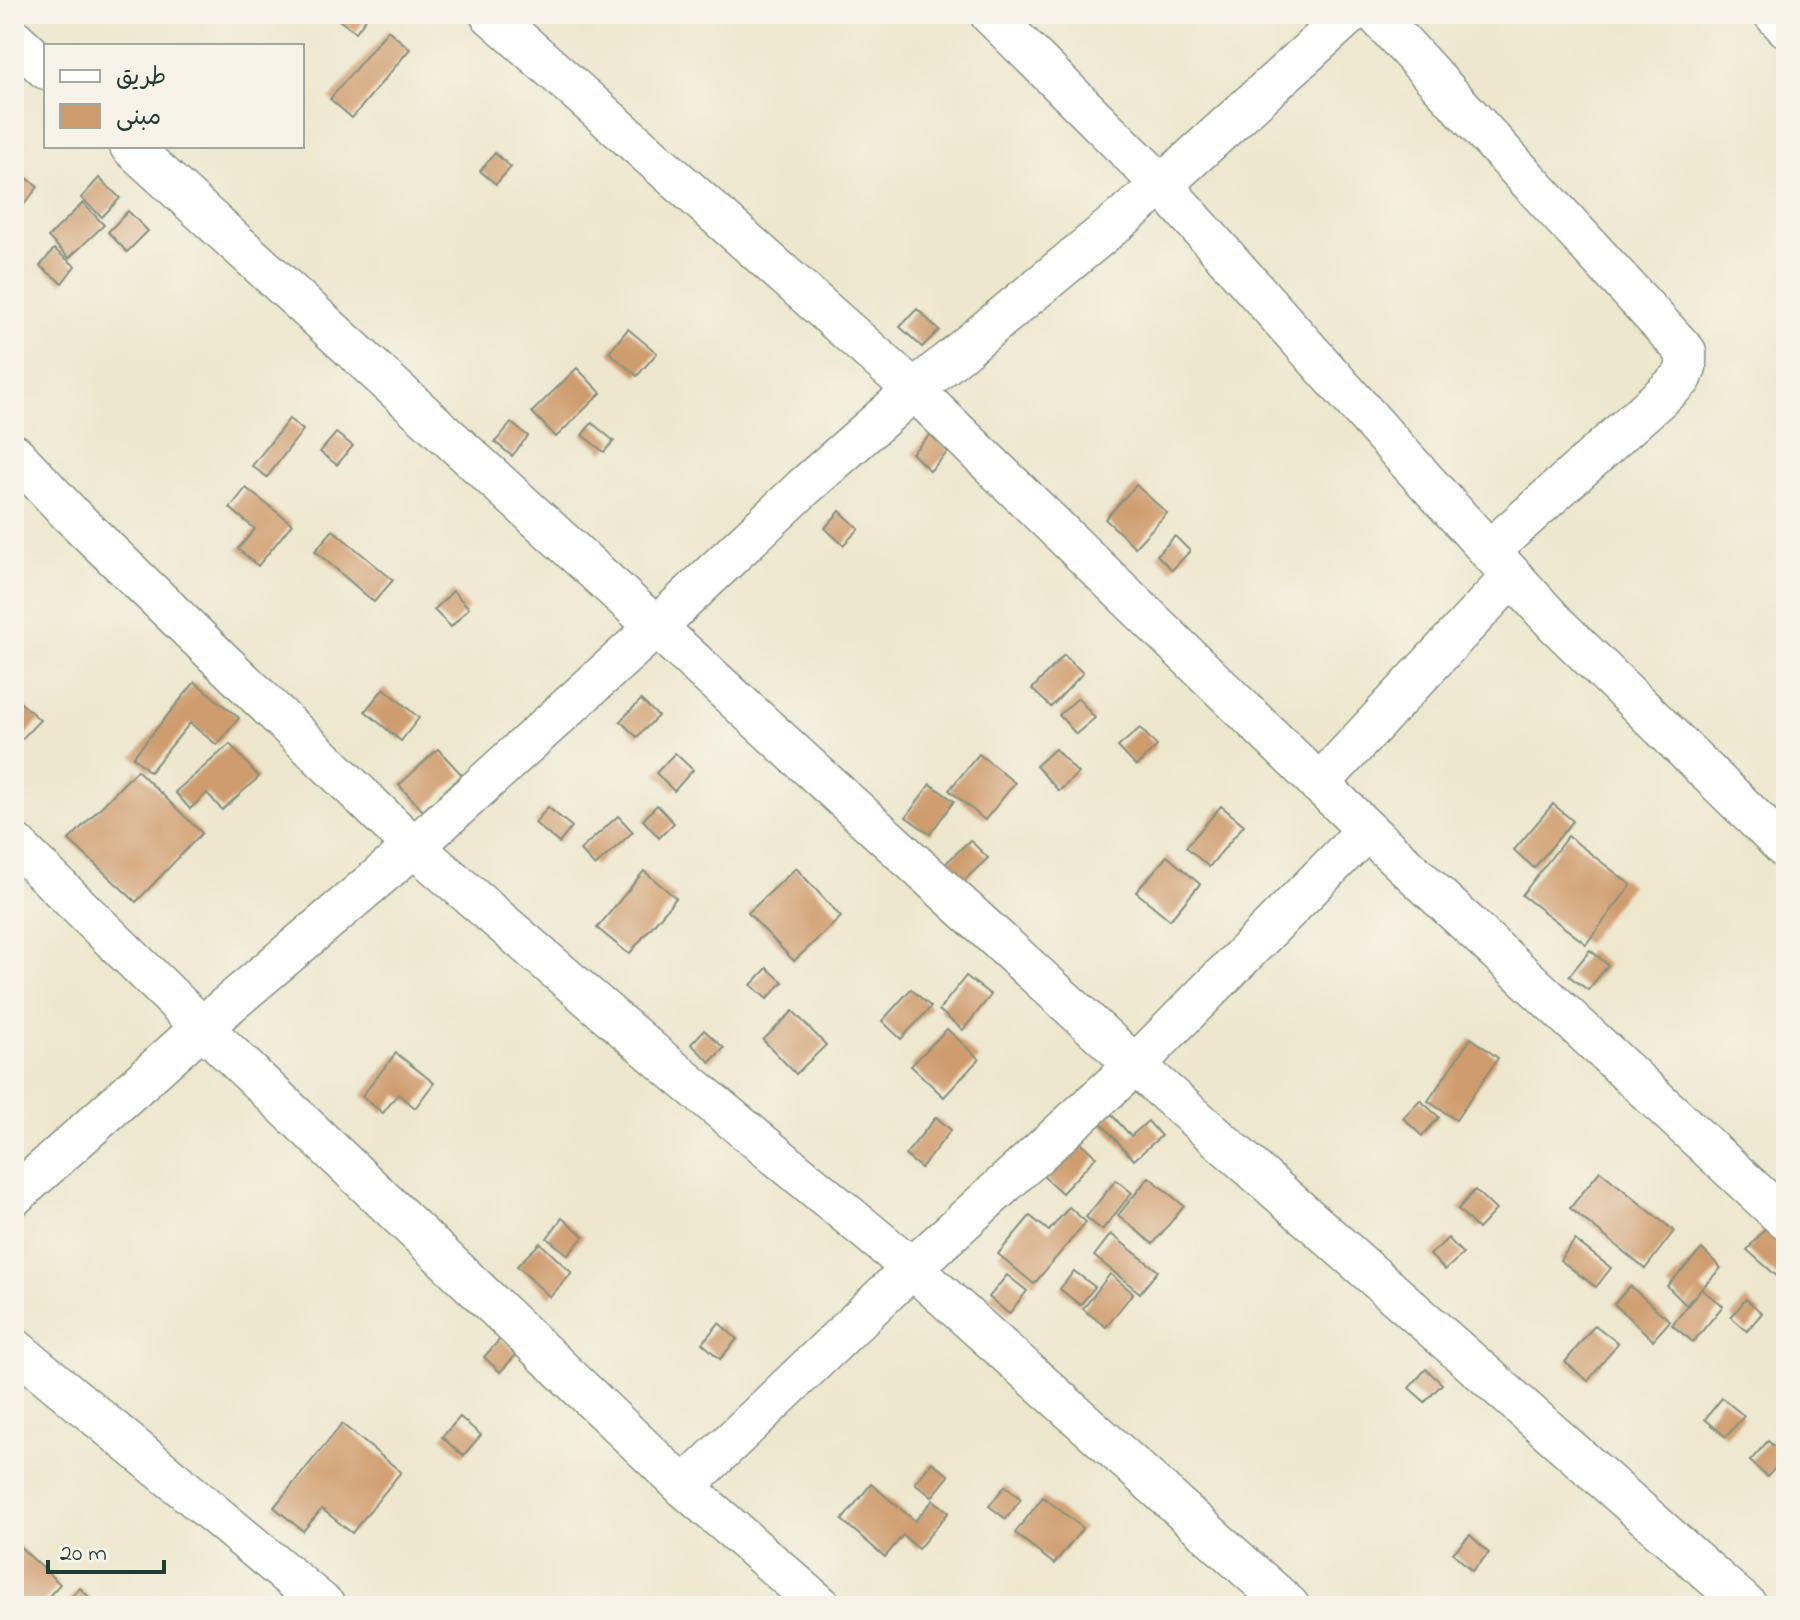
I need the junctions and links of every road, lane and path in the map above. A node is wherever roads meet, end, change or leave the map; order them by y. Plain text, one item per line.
1 (490, 14) edge
2 (990, 14) edge
3 (1350, 14) edge
4 (1376, 14) edge
5 (1774, 14) edge
6 (1786, 27) edge
7 (14, 39) edge
8 (44, 67) edge
9 (132, 148) edge
10 (1162, 185) junction
11 (914, 390) junction
12 (14, 454) edge
13 (1501, 563) junction
14 (656, 627) junction
15 (1319, 784) junction
16 (1367, 830) junction
17 (14, 843) edge
18 (414, 847) junction
19 (1786, 849) edge
20 (202, 1027) junction
21 (1135, 1065) junction
22 (14, 1196) edge
23 (1781, 1208) edge
24 (912, 1268) junction
25 (14, 1348) edge
26 (684, 1487) junction
27 (325, 1606) edge
28 (821, 1606) edge
29 (1289, 1606) edge
30 (1747, 1606) edge

1 - 11 street
2 - 10 street
3 - 10 street
4 - 13 street
5 - 6 street
7 - 8 street
9 - 14 street
10 - 11 street
10 - 13 street
11 - 14 street
11 - 15 street
12 - 18 street
13 - 15 street
13 - 19 street
14 - 18 street
14 - 21 street
15 - 16 street
16 - 21 street
16 - 23 street
17 - 20 street
18 - 20 street
18 - 24 street
20 - 22 street
20 - 26 street
21 - 24 street
21 - 30 street
24 - 26 street
24 - 29 street
25 - 27 street
26 - 28 street

